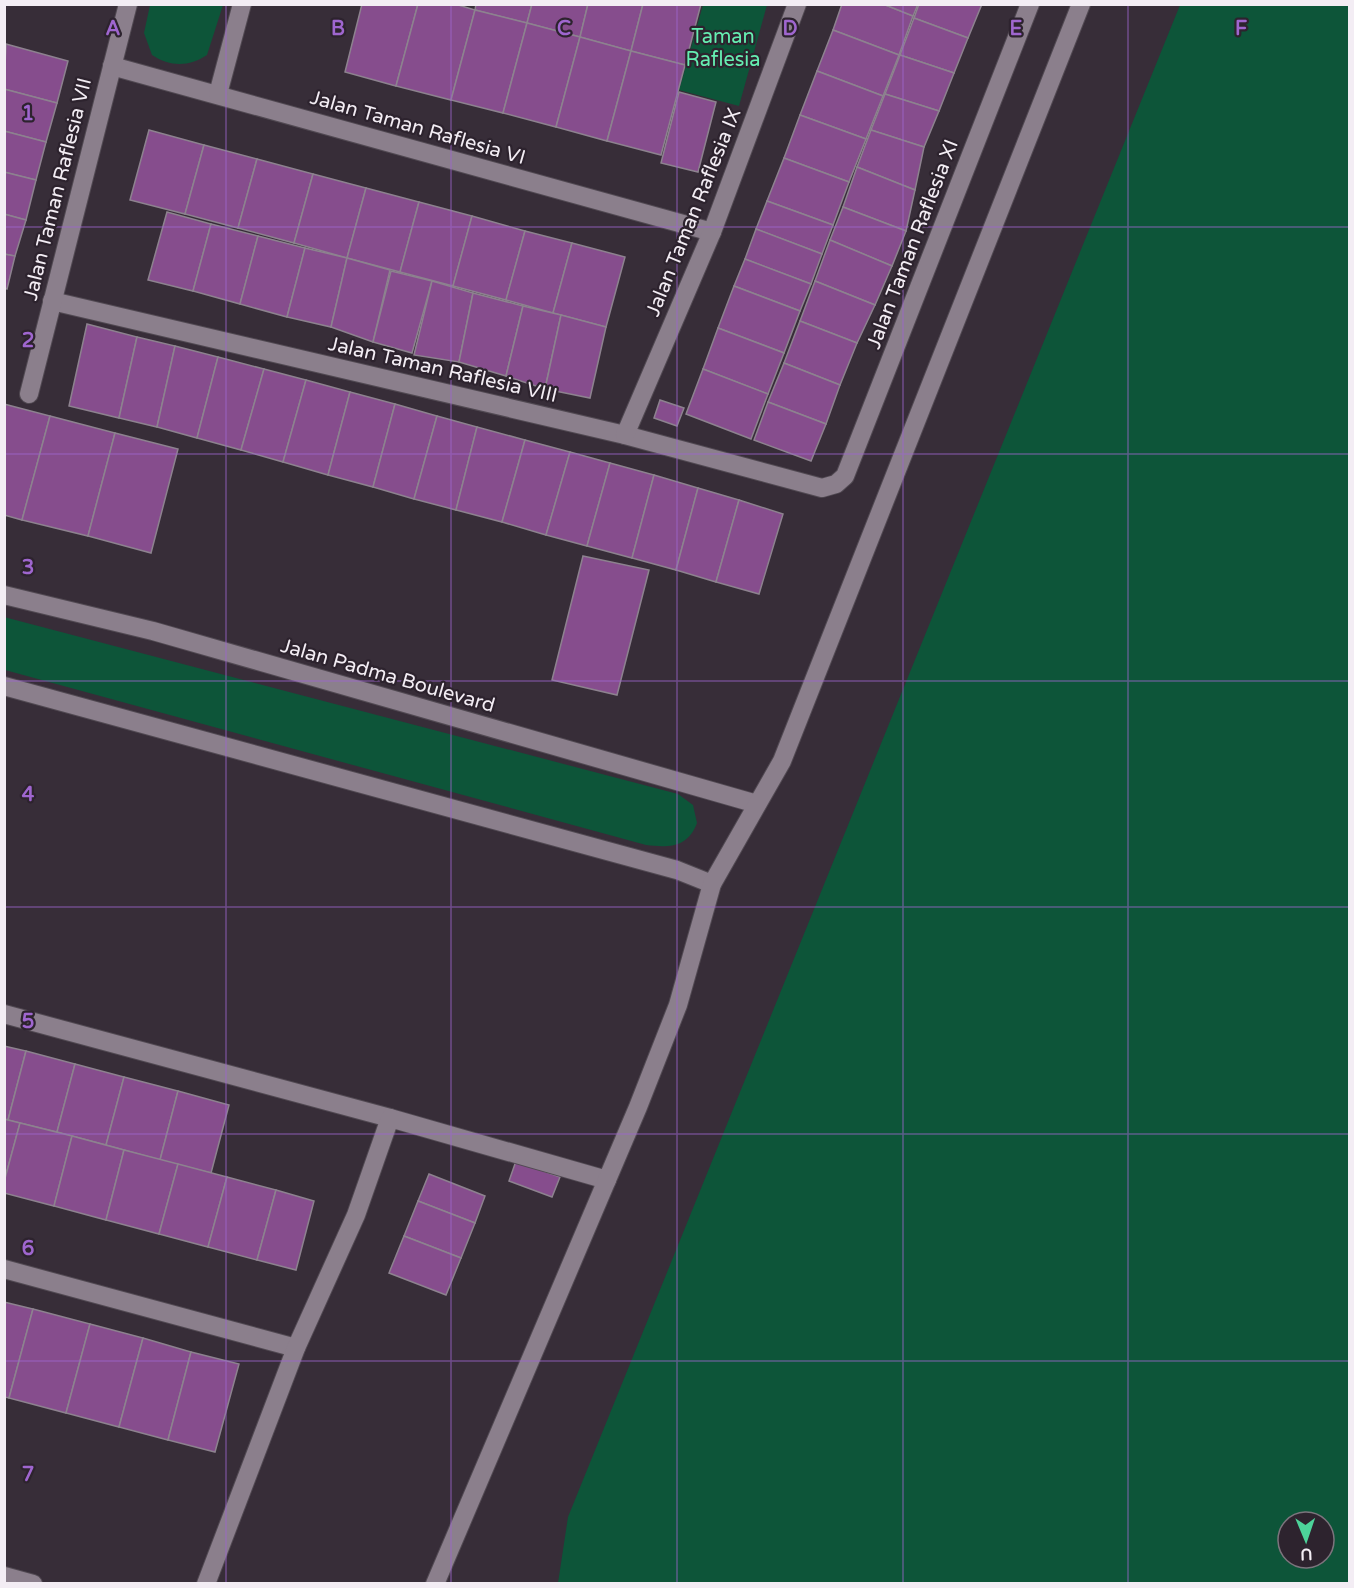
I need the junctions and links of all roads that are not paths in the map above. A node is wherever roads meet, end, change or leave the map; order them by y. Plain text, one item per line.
1 (128, 4) edge
2 (242, 4) edge
3 (797, 4) edge
4 (1030, 4) edge
5 (1082, 4) edge
6 (112, 66) junction
7 (218, 94) junction
8 (712, 232) junction
9 (52, 301) junction
10 (29, 394) dead end
11 (625, 435) junction
12 (822, 488) joint
13 (4, 595) edge
14 (4, 686) edge
15 (757, 804) junction
16 (712, 884) junction
17 (4, 1014) edge
18 (390, 1118) junction
19 (607, 1180) junction
20 (4, 1269) edge
21 (296, 1347) junction
22 (4, 1576) edge
23 (33, 1584) edge
24 (206, 1584) edge
25 (435, 1584) edge

1 - 6 street, Jalan Taman Raflesia VII
2 - 7 street
3 - 8 street, Jalan Taman Raflesia IX
4 - 12 street, Jalan Taman Raflesia XI
5 - 15 street
6 - 7 street, Jalan Taman Raflesia VI
6 - 9 street, Jalan Taman Raflesia VII
7 - 8 street, Jalan Taman Raflesia VI
8 - 11 street, Jalan Taman Raflesia IX
9 - 10 street, Jalan Taman Raflesia VII
9 - 11 street, Jalan Taman Raflesia VIII
11 - 12 street, Jalan Taman Raflesia VIII
13 - 15 street, Jalan Padma Boulevard
14 - 16 street
15 - 16 street
16 - 19 street
17 - 18 street
18 - 19 street
18 - 21 street
19 - 25 street
20 - 21 street
21 - 24 street
22 - 23 street

